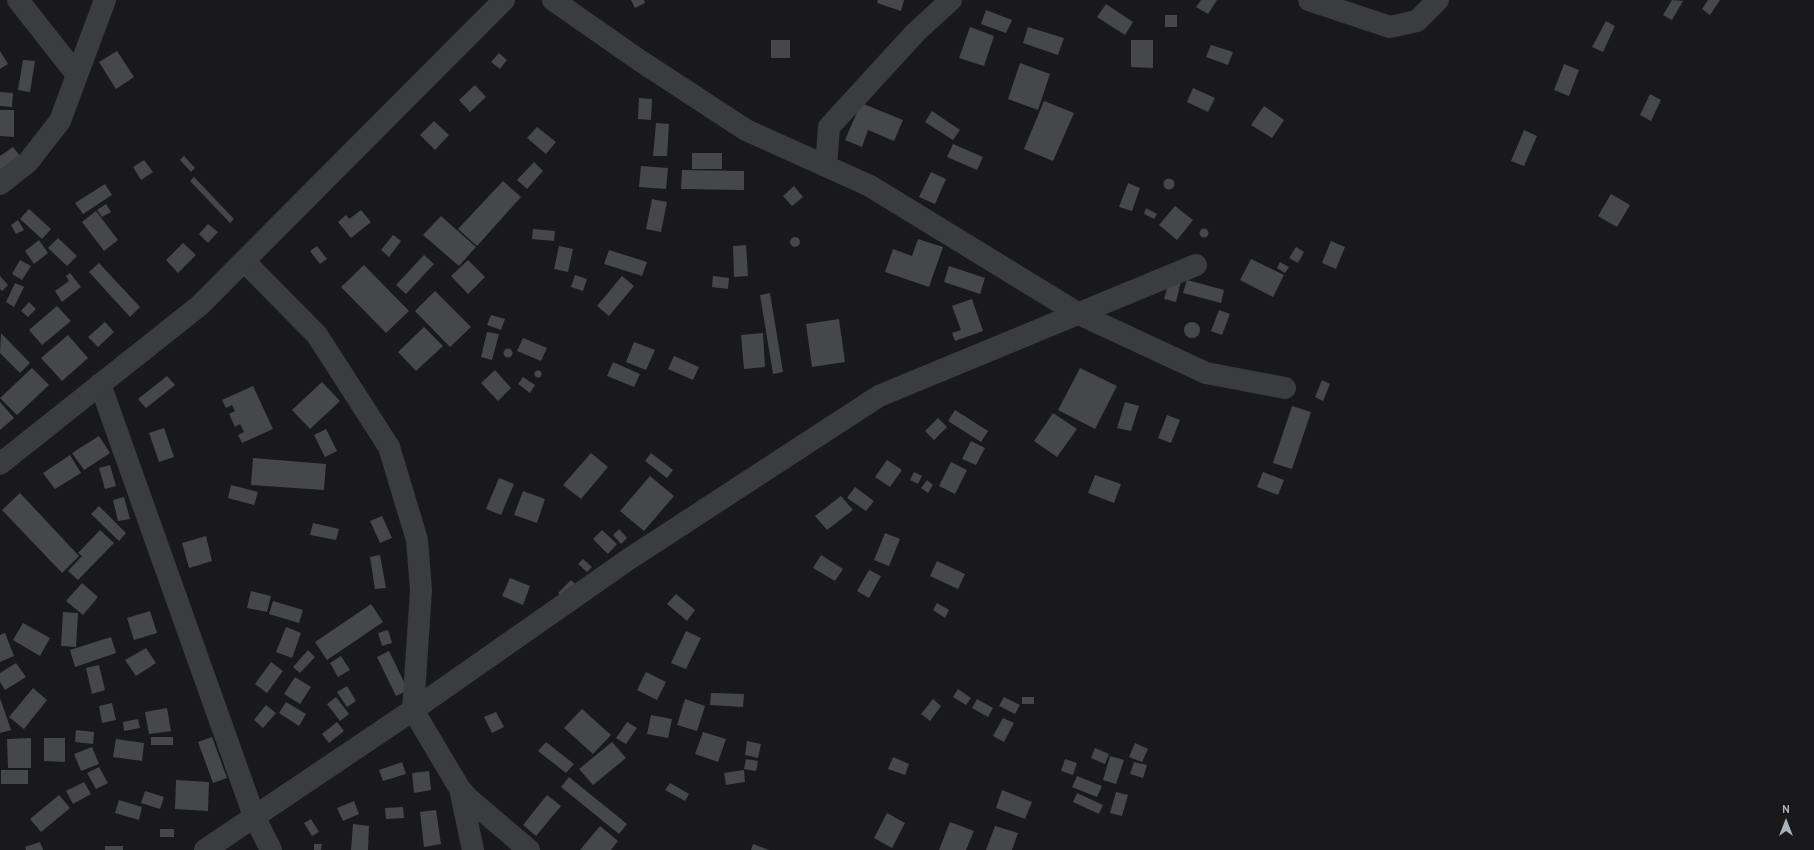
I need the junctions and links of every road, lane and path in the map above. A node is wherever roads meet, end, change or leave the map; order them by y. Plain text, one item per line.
1 (18, 0) edge
2 (105, 0) edge
3 (504, 0) edge
4 (553, 0) edge
5 (951, 0) edge
6 (1309, 0) edge
7 (1438, 0) edge
8 (77, 75) junction
9 (826, 166) junction
10 (0, 184) edge
11 (244, 261) junction
12 (1196, 265) dead end
13 (1079, 314) junction
14 (100, 384) junction
15 (1285, 388) dead end
16 (0, 464) edge
17 (413, 710) junction
18 (460, 789) junction
19 (254, 816) junction
20 (205, 850) edge
21 (271, 850) edge
22 (473, 850) edge
23 (529, 850) edge

1 - 8 street
2 - 8 street
3 - 11 street
4 - 9 street
5 - 9 street
6 - 7 street
8 - 10 street
9 - 13 street
11 - 14 street
11 - 17 street
12 - 13 street
13 - 15 street
13 - 17 street
14 - 16 street
14 - 19 street
17 - 18 street
17 - 19 street
18 - 22 street
18 - 23 street
19 - 20 street
19 - 21 street

